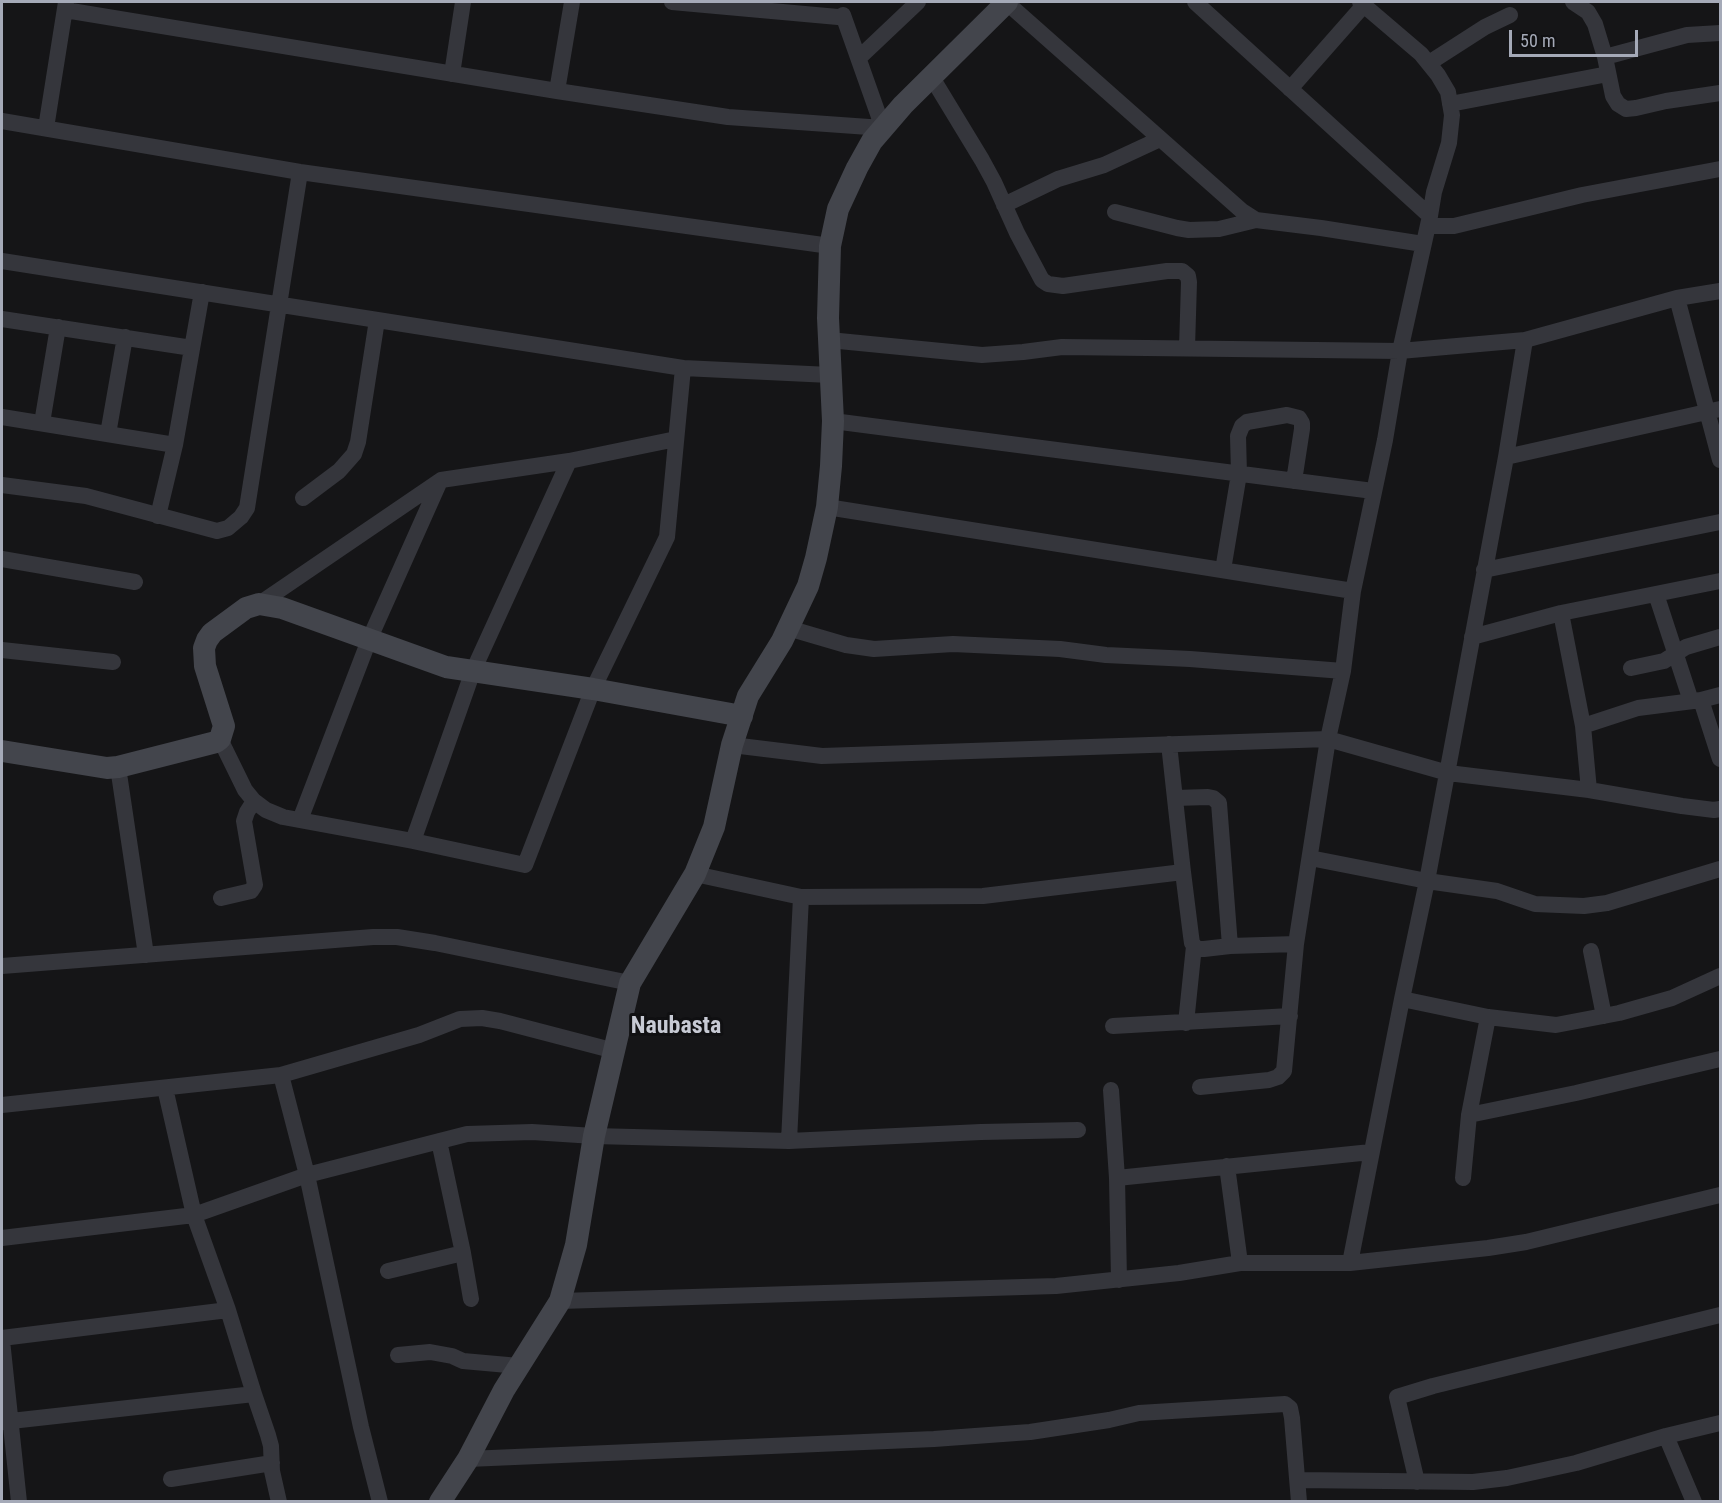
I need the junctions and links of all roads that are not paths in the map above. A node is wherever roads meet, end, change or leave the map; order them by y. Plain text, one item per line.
1 (463, 2) edge
2 (572, 2) edge
3 (672, 2) edge
4 (918, 2) edge
5 (1006, 2) edge
6 (1195, 2) edge
7 (1573, 2) edge
8 (1362, 3) edge
9 (65, 6) edge
10 (1510, 15) dead end
11 (1720, 33) edge
12 (862, 55) dead end
13 (1605, 57) junction
14 (1429, 63) junction
15 (452, 74) junction
16 (1608, 74) junction
17 (931, 76) junction
18 (1290, 89) junction
19 (557, 91) junction
20 (1720, 93) edge
21 (1450, 104) junction
22 (2, 121) edge
23 (46, 128) junction
24 (883, 128) junction
25 (1161, 139) junction
26 (1720, 169) edge
27 (300, 172) junction
28 (1004, 205) junction
29 (1115, 212) dead end
30 (1256, 220) junction
31 (1429, 221) junction
32 (1423, 244) junction
33 (830, 246) junction
34 (2, 265) edge
35 (1720, 291) edge
36 (202, 292) junction
37 (1677, 298) junction
38 (279, 304) junction
39 (2, 319) edge
40 (377, 320) junction
41 (58, 327) junction
42 (125, 338) junction
43 (829, 340) junction
44 (1525, 340) junction
45 (192, 348) junction
46 (1187, 348) junction
47 (1400, 351) junction
48 (683, 368) junction
49 (831, 375) junction
50 (1714, 410) edge
51 (2, 417) edge
52 (832, 421) junction
53 (42, 423) junction
54 (108, 434) junction
55 (676, 439) junction
56 (175, 445) junction
57 (1506, 457) junction
58 (1720, 460) edge
59 (569, 461) junction
60 (1239, 474) junction
61 (441, 480) junction
62 (1294, 481) junction
63 (2, 485) edge
64 (1373, 491) junction
65 (303, 498) dead end
66 (827, 507) junction
67 (158, 516) junction
68 (1720, 522) edge
69 (2, 559) edge
70 (1223, 570) junction
71 (1484, 570) junction
72 (1720, 581) edge
73 (135, 582) dead end
74 (1353, 591) junction
75 (1656, 594) junction
76 (259, 604) junction
77 (1561, 614) junction
78 (788, 628) junction
79 (1472, 636) junction
80 (1720, 637) edge
81 (369, 640) junction
82 (2, 650) edge
83 (1676, 653) junction
84 (113, 662) dead end
85 (1631, 668) dead end
86 (473, 671) junction
87 (1343, 671) junction
88 (593, 689) junction
89 (1720, 695) edge
90 (1696, 701) junction
91 (742, 716) junction
92 (1582, 726) junction
93 (220, 739) junction
94 (1328, 739) junction
95 (1169, 744) junction
96 (732, 745) junction
97 (2, 751) edge
98 (1720, 759) edge
99 (118, 767) junction
100 (1448, 773) junction
101 (1589, 790) junction
102 (1175, 798) junction
103 (254, 801) junction
104 (1720, 809) edge
105 (300, 820) junction
106 (413, 841) junction
107 (1310, 858) junction
108 (1720, 869) edge
109 (1183, 872) junction
110 (695, 873) junction
111 (1427, 881) junction
112 (801, 897) junction
113 (221, 898) dead end
114 (1296, 944) junction
115 (1194, 946) junction
116 (1230, 946) junction
117 (1591, 951) dead end
118 (146, 955) junction
119 (2, 966) edge
120 (1720, 976) edge
121 (630, 983) junction
122 (1402, 999) junction
123 (1290, 1016) junction
124 (1605, 1016) junction
125 (1488, 1017) junction
126 (1186, 1023) junction
127 (1113, 1026) dead end
128 (615, 1051) junction
129 (1720, 1059) edge
130 (281, 1075) junction
131 (1200, 1087) dead end
132 (165, 1088) junction
133 (1112, 1090) dead end
134 (2, 1105) edge
135 (1469, 1115) junction
136 (1078, 1130) dead end
137 (594, 1136) junction
138 (439, 1141) junction
139 (789, 1141) junction
140 (1371, 1152) junction
141 (1227, 1166) junction
142 (307, 1175) junction
143 (1117, 1178) junction
144 (1462, 1179) dead end
145 (1720, 1195) edge
146 (194, 1215) junction
147 (2, 1238) edge
148 (463, 1253) junction
149 (1240, 1263) junction
150 (1350, 1263) junction
151 (388, 1270) dead end
152 (1119, 1280) junction
153 (471, 1299) dead end
154 (560, 1301) junction
155 (228, 1310) junction
156 (1720, 1315) edge
157 (2, 1339) edge
158 (398, 1355) dead end
159 (519, 1366) junction
160 (254, 1394) junction
161 (6, 1421) edge
162 (1720, 1423) edge
163 (1666, 1436) junction
164 (468, 1459) junction
165 (272, 1463) junction
166 (171, 1479) dead end
167 (1298, 1480) junction
168 (1417, 1482) junction
169 (19, 1502) edge
170 (279, 1502) edge
171 (380, 1502) edge
172 (440, 1502) edge
173 (1299, 1502) edge
174 (1694, 1502) edge

1 - 15 street
2 - 19 street
3 - 24 street
4 - 12 street
5 - 17 street
5 - 25 street
6 - 18 street
7 - 13 street
8 - 14 street
8 - 18 street
9 - 15 street
9 - 23 street
10 - 14 street
11 - 13 street
13 - 16 street
14 - 21 street
15 - 19 street
16 - 20 street
16 - 21 street
17 - 24 street
17 - 28 street
18 - 31 street
19 - 24 street
21 - 31 street
22 - 23 street
23 - 27 street
24 - 33 street
25 - 28 street
25 - 30 street
26 - 31 street
27 - 33 street
27 - 38 street
28 - 46 street
29 - 30 street
30 - 32 street
31 - 32 street
32 - 47 street
33 - 43 street
34 - 36 street
35 - 37 street
36 - 38 street
36 - 45 street
37 - 44 street
37 - 50 street
38 - 40 street
38 - 67 street
39 - 41 street
40 - 48 street
40 - 65 street
41 - 42 street
41 - 53 street
42 - 45 street
42 - 54 street
43 - 46 street
43 - 49 street
44 - 47 street
44 - 57 street
45 - 56 street
46 - 47 street
47 - 64 street
48 - 49 street
48 - 55 street
49 - 52 street
50 - 57 street
50 - 58 street
51 - 53 street
52 - 60 street
52 - 66 street
53 - 54 street
54 - 56 street
55 - 59 street
55 - 88 street
56 - 67 street
57 - 71 street
59 - 61 street
59 - 86 street
60 - 62 street
60 - 62 street
60 - 70 street
61 - 76 street
61 - 81 street
62 - 64 street
63 - 67 street
64 - 74 street
66 - 70 street
66 - 78 street
68 - 71 street
69 - 73 street
70 - 74 street
71 - 79 street
72 - 75 street
74 - 87 street
75 - 77 street
75 - 83 street
76 - 81 street
76 - 93 street
77 - 79 street
77 - 92 street
78 - 87 street
78 - 91 street
79 - 100 street
80 - 83 street
81 - 86 street
81 - 105 street
82 - 84 street
83 - 85 street
83 - 90 street
86 - 88 street
86 - 106 street
87 - 94 street
88 - 91 street
88 - 106 street
89 - 90 street
90 - 92 street
90 - 98 street
91 - 96 street
92 - 101 street
93 - 99 street
93 - 103 street
94 - 95 street
94 - 100 street
94 - 107 street
95 - 96 street
95 - 102 street
96 - 110 street
97 - 99 street
99 - 118 street
100 - 101 street
100 - 111 street
101 - 104 street
102 - 109 street
102 - 116 street
103 - 105 street
103 - 113 street
105 - 106 street
107 - 111 street
107 - 114 street
108 - 111 street
109 - 112 street
109 - 115 street
110 - 112 street
110 - 121 street
111 - 122 street
112 - 139 street
114 - 116 street
114 - 123 street
115 - 116 street
115 - 126 street
117 - 124 street
118 - 119 street
118 - 121 street
120 - 124 street
121 - 128 street
122 - 125 street
122 - 140 street
123 - 126 street
123 - 131 street
124 - 125 street
125 - 135 street
126 - 127 street
128 - 130 street
128 - 137 street
129 - 135 street
130 - 132 street
130 - 142 street
132 - 134 street
132 - 146 street
133 - 143 street
135 - 144 street
136 - 139 street
137 - 138 street
137 - 139 street
137 - 154 street
138 - 142 street
138 - 148 street
140 - 141 street
140 - 150 street
141 - 143 street
141 - 149 street
142 - 146 street
142 - 171 street
143 - 152 street
145 - 150 street
146 - 147 street
146 - 155 street
148 - 151 street
148 - 153 street
149 - 150 street
149 - 152 street
152 - 154 street
154 - 159 street
155 - 157 street
155 - 160 street
156 - 168 street
157 - 161 street
158 - 159 street
159 - 164 street
160 - 161 street
160 - 165 street
161 - 169 street
162 - 163 street
163 - 168 street
163 - 174 street
164 - 167 street
164 - 172 street
165 - 166 street
165 - 170 street
167 - 168 street
167 - 173 street

